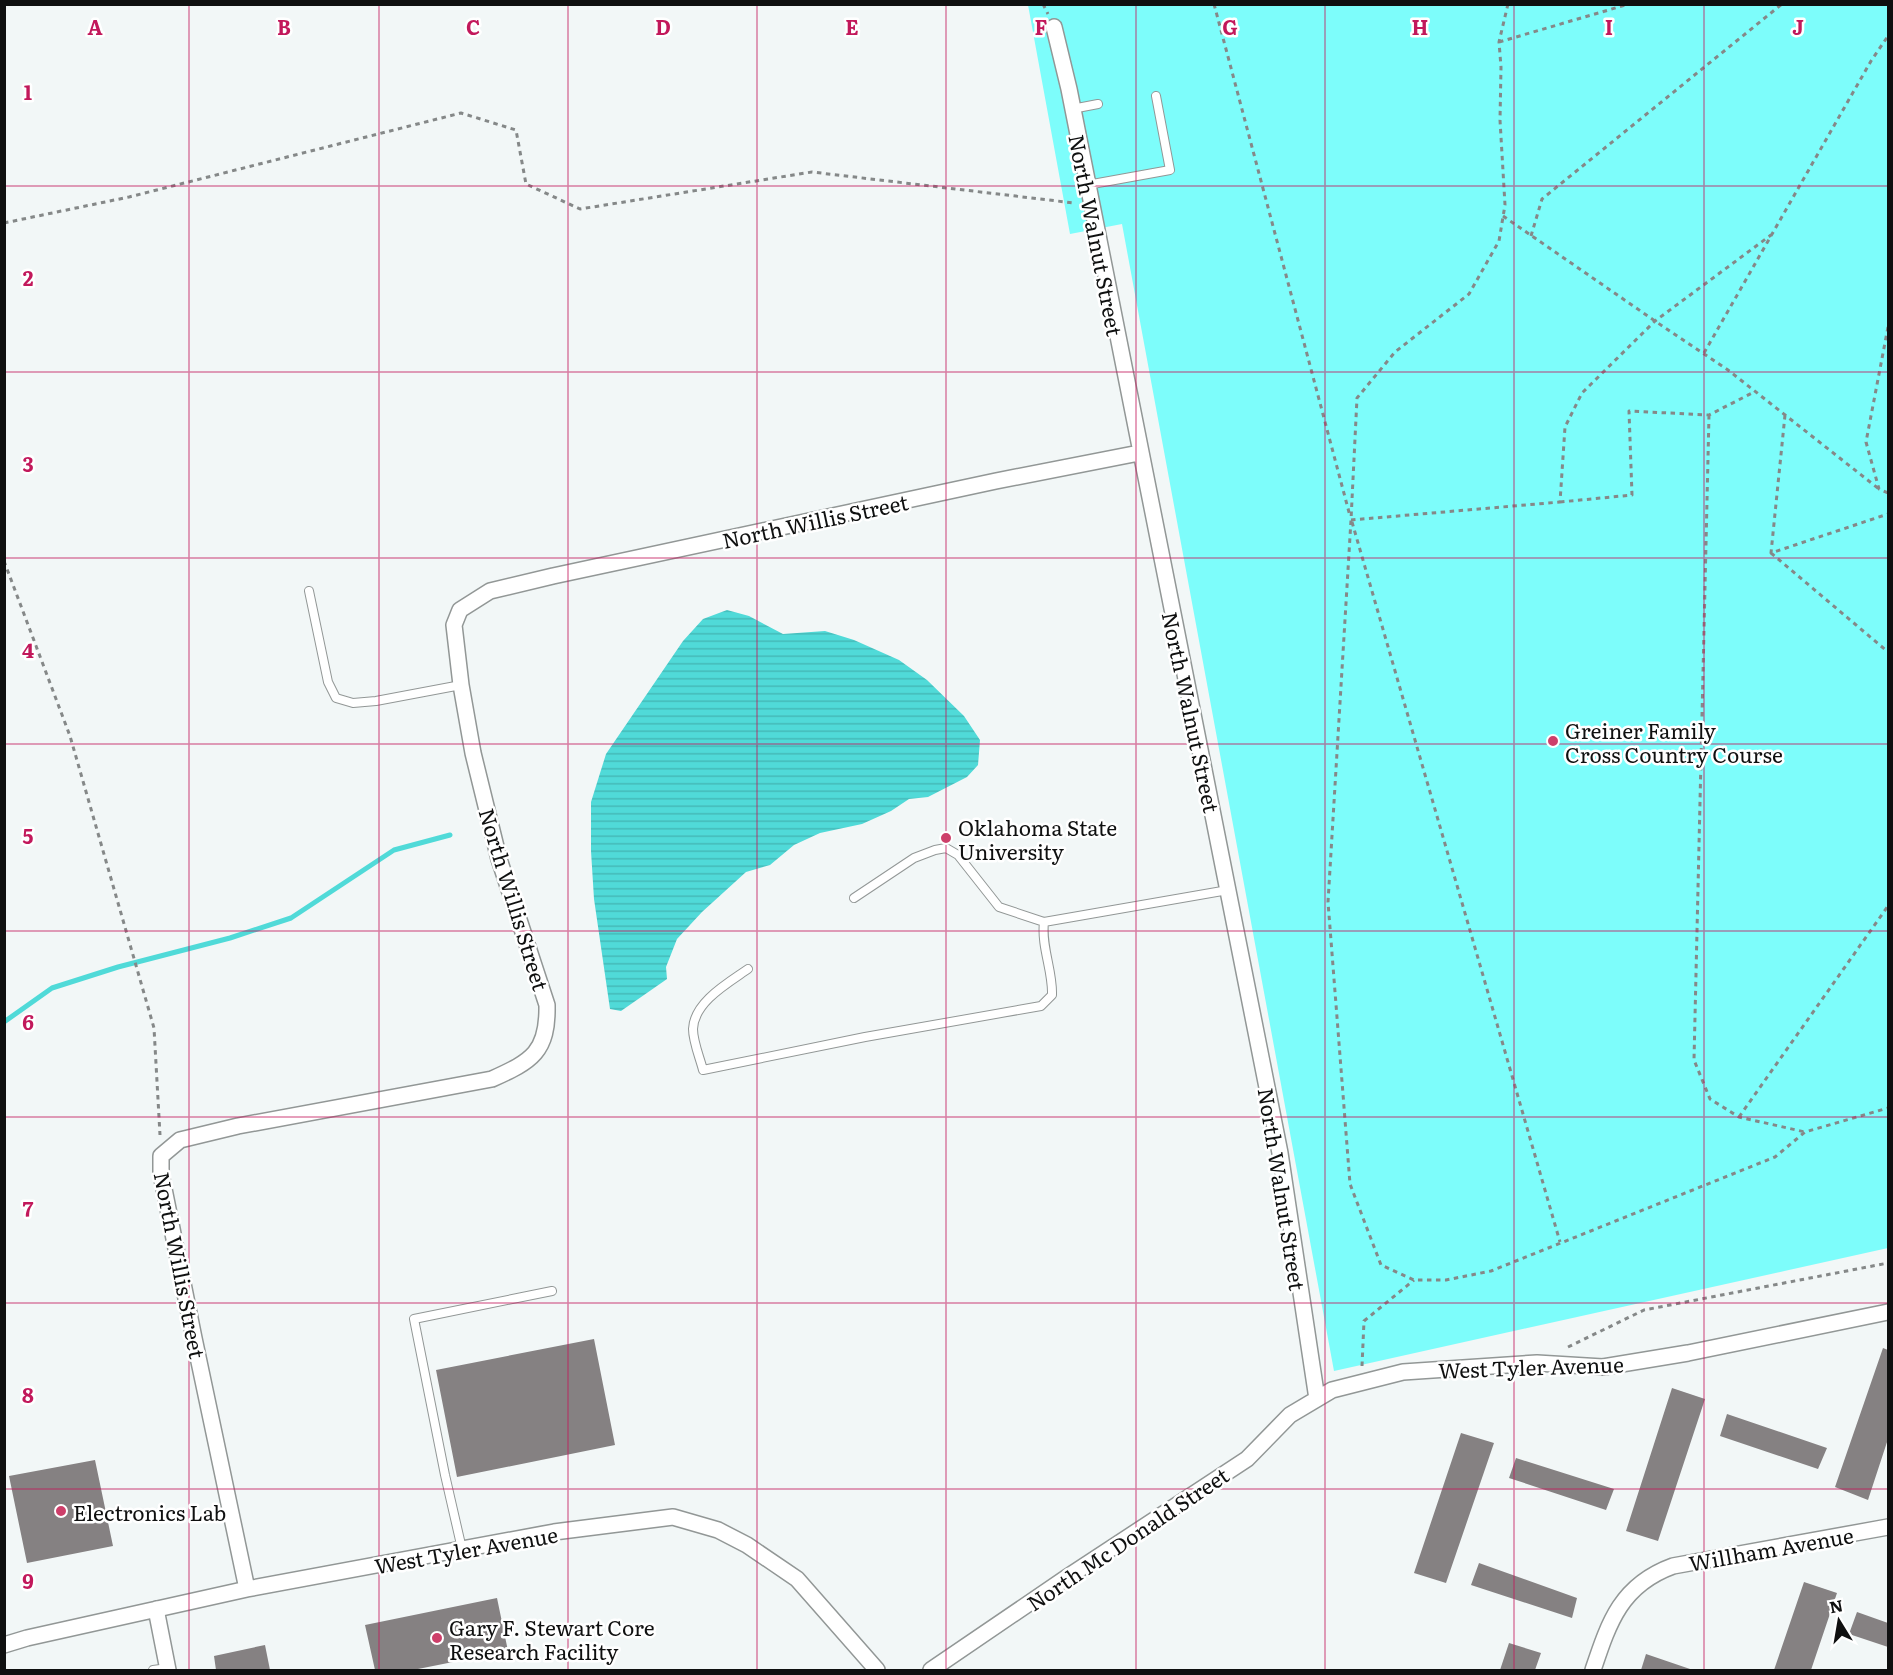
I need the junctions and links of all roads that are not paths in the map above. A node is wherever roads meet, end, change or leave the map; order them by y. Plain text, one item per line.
1 (1054, 27) dead end
2 (1156, 96) dead end
3 (1098, 104) dead end
4 (1072, 109) junction
5 (1087, 185) junction
6 (1139, 453) junction
7 (309, 591) dead end
8 (461, 685) junction
9 (1228, 890) junction
10 (854, 898) dead end
11 (1044, 922) junction
12 (748, 969) dead end
13 (552, 1291) dead end
14 (1888, 1312) edge
15 (1317, 1399) junction
16 (1888, 1527) edge
17 (462, 1549) junction
18 (247, 1589) junction
19 (156, 1609) junction
20 (4, 1645) edge
21 (163, 1670) edge
22 (877, 1671) edge
23 (931, 1671) edge
24 (1593, 1671) edge

1 - 4 street, North Walnut Street
2 - 5 lane
3 - 4 lane
4 - 5 street, North Walnut Street
5 - 6 street, North Walnut Street
6 - 8 street, North Willis Street
6 - 9 street, North Walnut Street
7 - 8 lane
8 - 18 street, North Willis Street
9 - 11 lane
9 - 15 street, North Walnut Street
10 - 11 lane
11 - 12 lane
13 - 17 lane
14 - 15 street, West Tyler Avenue
15 - 23 street, North Mc Donald Street
16 - 24 street, Willham Avenue
17 - 18 street, West Tyler Avenue
17 - 22 street, West Tyler Avenue
18 - 19 street, West Tyler Avenue
19 - 20 street, West Tyler Avenue
19 - 21 street

